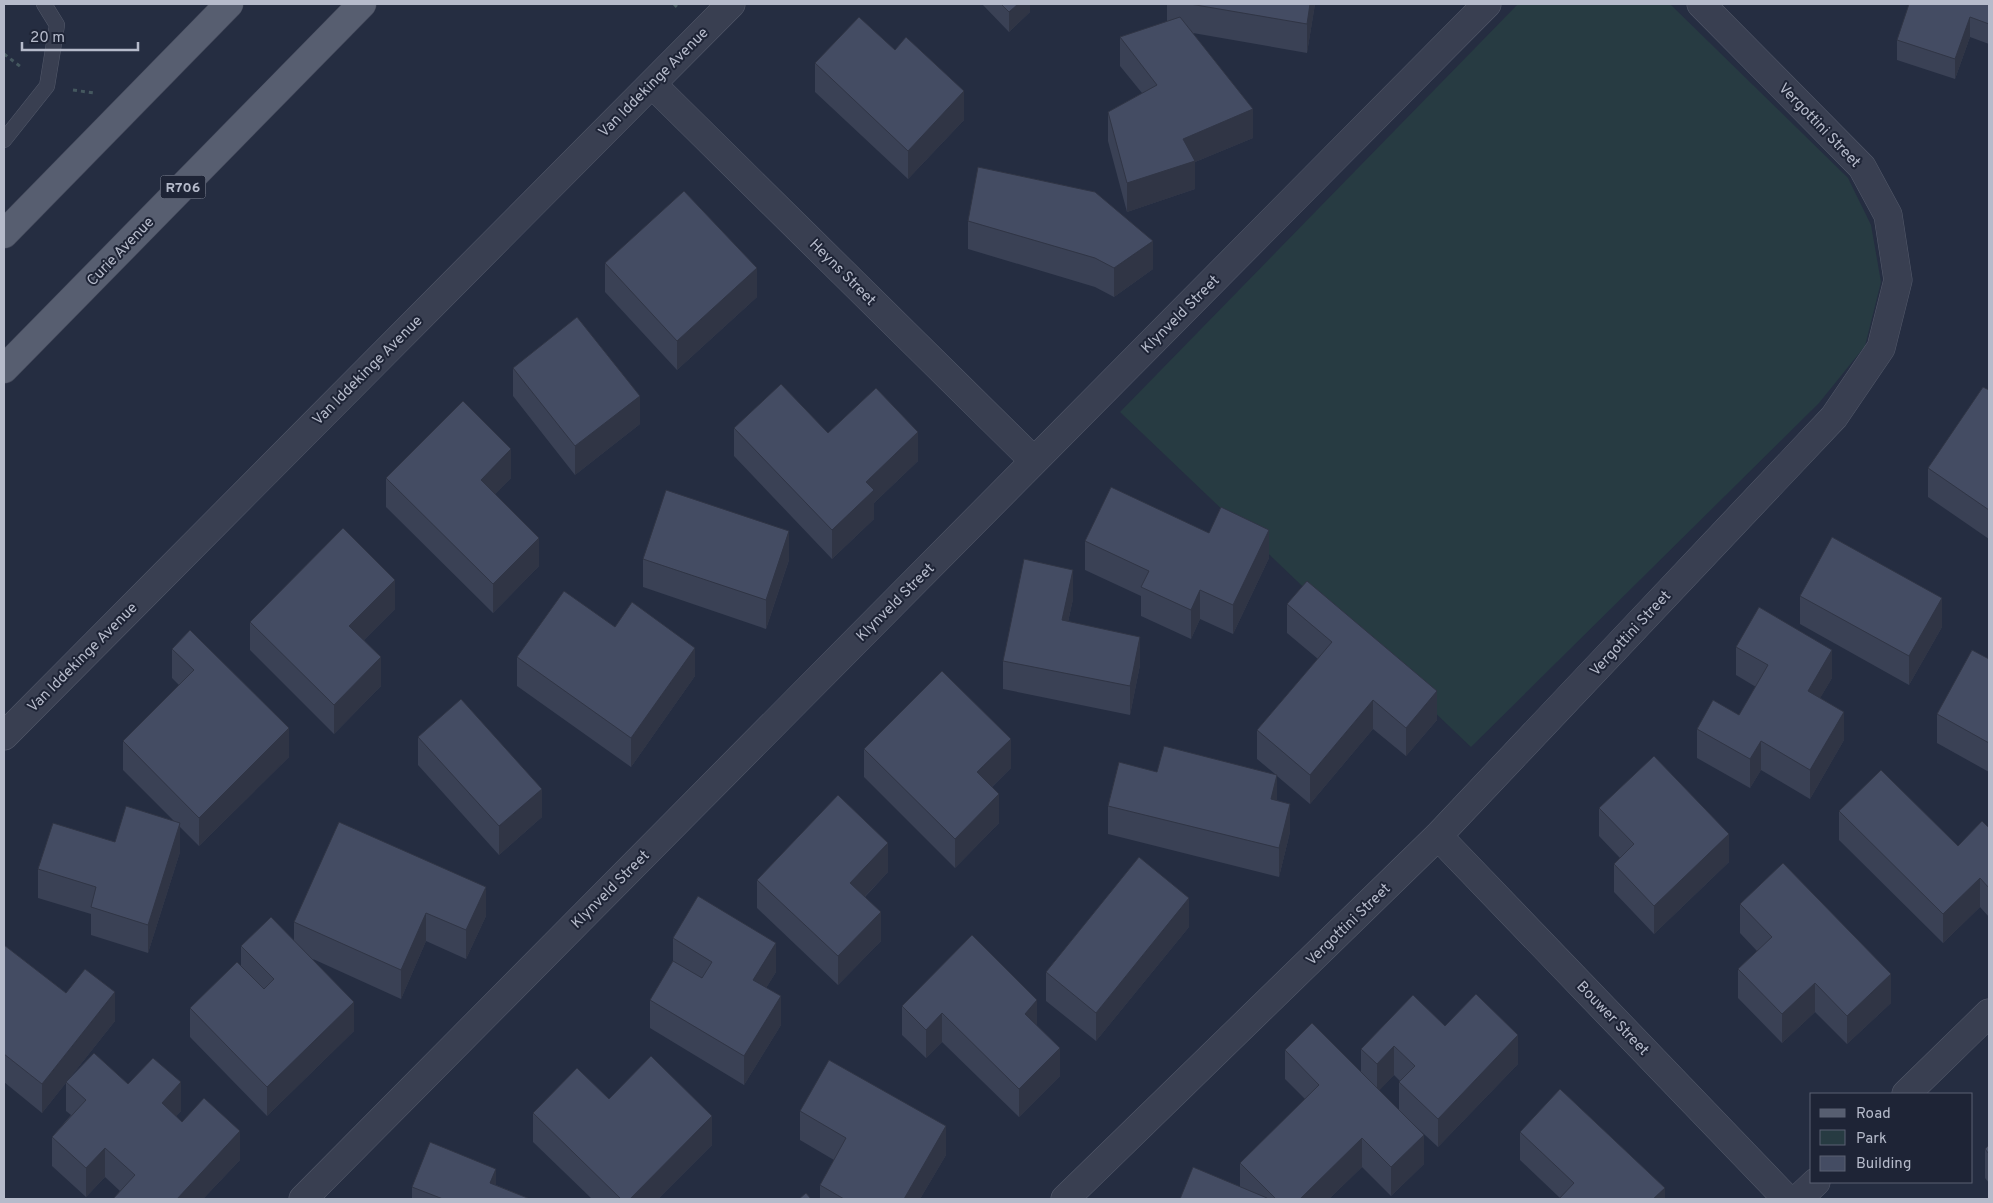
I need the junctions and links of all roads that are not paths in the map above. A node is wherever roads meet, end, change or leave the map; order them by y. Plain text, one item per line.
1 (44, 4) edge
2 (229, 4) edge
3 (362, 4) edge
4 (731, 4) edge
5 (1487, 4) edge
6 (1701, 4) edge
7 (652, 84) junction
8 (4, 140) edge
9 (4, 234) edge
10 (4, 369) edge
11 (1034, 461) junction
12 (4, 736) edge
13 (1438, 836) junction
14 (1989, 1013) edge
15 (1907, 1093) edge
16 (1815, 1183) edge
17 (303, 1199) edge
18 (1065, 1199) edge
19 (1788, 1199) edge
20 (1798, 1199) edge

1 - 8 lane
2 - 9 main road
3 - 10 main road, Curie Avenue / R706
4 - 7 street, Van Iddekinge Avenue
5 - 11 street, Klynveld Street
6 - 13 street, Vergottini Street
7 - 11 street, Heyns Street
7 - 12 street, Van Iddekinge Avenue
11 - 17 street, Klynveld Street
13 - 18 street, Vergottini Street
13 - 19 street, Bouwer Street
14 - 15 street
16 - 20 street

